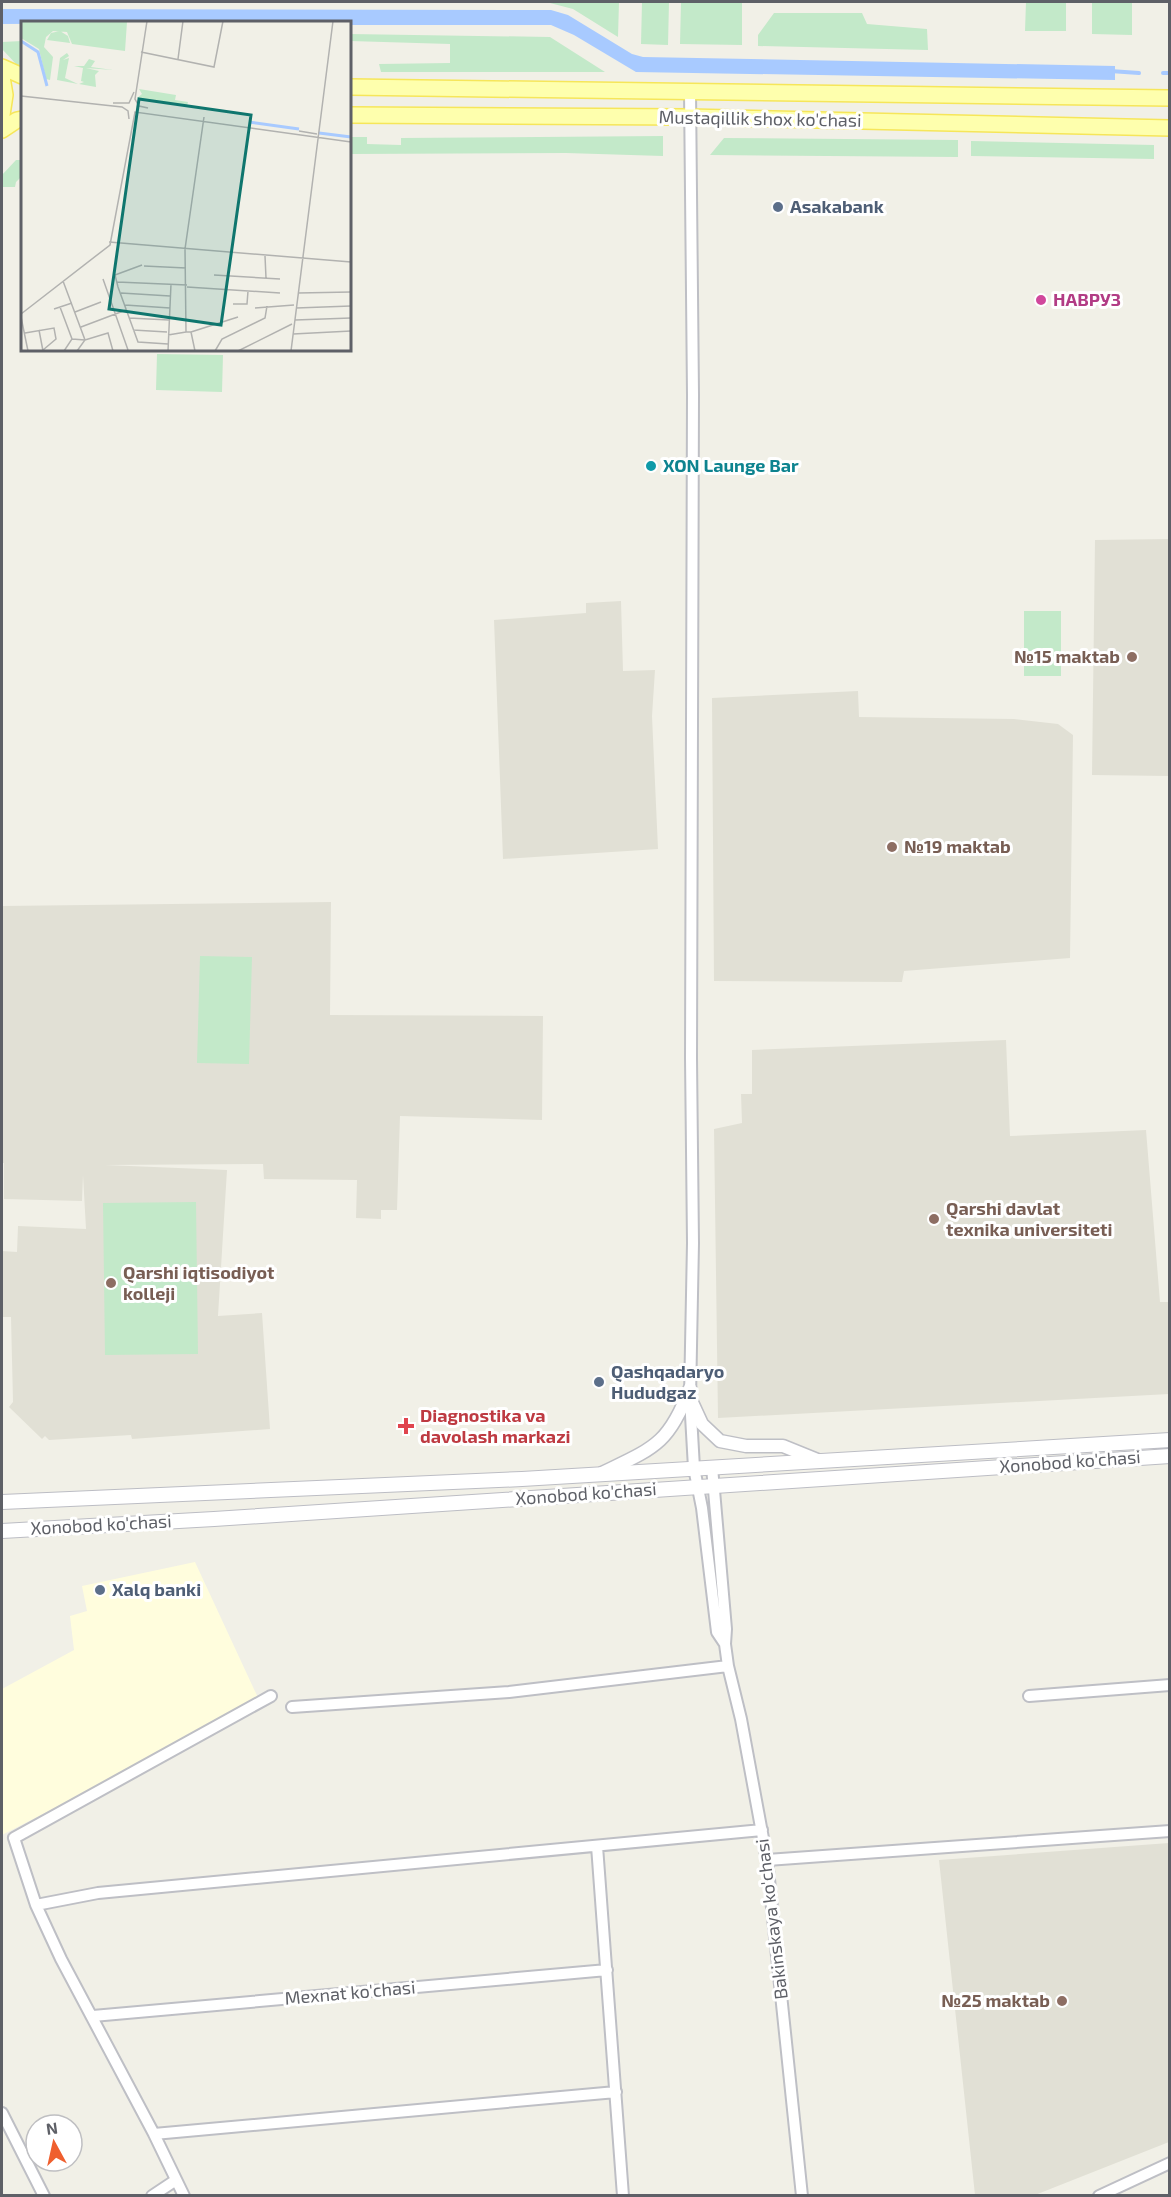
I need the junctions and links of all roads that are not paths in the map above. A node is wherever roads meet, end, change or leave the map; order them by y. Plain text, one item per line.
1 (2, 66) edge
2 (21, 76) edge
3 (2, 77) edge
4 (351, 87) edge
5 (690, 91) junction
6 (1170, 98) edge
7 (2, 115) edge
8 (351, 115) edge
9 (689, 117) junction
10 (21, 119) edge
11 (1170, 128) edge
12 (2, 130) edge
13 (690, 1393) junction
14 (1170, 1440) edge
15 (1170, 1456) edge
16 (821, 1461) junction
17 (694, 1467) junction
18 (712, 1467) junction
19 (600, 1474) junction
20 (697, 1486) junction
21 (714, 1486) junction
22 (2, 1502) edge
23 (2, 1531) edge
24 (725, 1644) junction
25 (728, 1666) junction
26 (1170, 1685) edge
27 (271, 1696) dead end
28 (1029, 1696) dead end
29 (292, 1707) dead end
30 (762, 1830) junction
31 (1170, 1831) edge
32 (597, 1846) junction
33 (766, 1860) junction
34 (36, 1905) junction
35 (607, 1970) junction
36 (93, 2016) junction
37 (616, 2092) junction
38 (2, 2113) edge
39 (154, 2134) junction
40 (1170, 2163) edge
41 (176, 2180) junction
42 (45, 2196) edge
43 (152, 2196) edge
44 (184, 2196) edge
45 (623, 2196) edge
46 (802, 2196) edge
47 (1099, 2196) edge

1 - 2 main road
3 - 7 main road
4 - 5 main road, Mustaqillik shox ko'chasi
5 - 6 main road, Mustaqillik shox ko'chasi
5 - 9 street, Bakinskaya ko'chasi
8 - 9 main road, Mustaqillik shox ko'chasi
9 - 11 main road, Mustaqillik shox ko'chasi
9 - 13 street, Bakinskaya ko'chasi
10 - 12 main road
13 - 16 street
13 - 17 street, Bakinskaya ko'chasi
13 - 19 street
14 - 16 main road, Xonobod ko'chasi
15 - 21 main road, Xonobod ko'chasi
16 - 18 main road, Xonobod ko'chasi
17 - 18 main road, Xonobod ko'chasi
17 - 19 main road, Xonobod ko'chasi
17 - 20 street, Bakinskaya ko'chasi
18 - 21 street, Bakinskaya ko'chasi
19 - 22 main road, Xonobod ko'chasi
20 - 21 main road, Xonobod ko'chasi
20 - 23 main road, Xonobod ko'chasi
20 - 24 street, Bakinskaya ko'chasi
21 - 24 street, Bakinskaya ko'chasi
24 - 25 street, Bakinskaya ko'chasi
25 - 29 street
25 - 30 street, Bakinskaya ko'chasi
26 - 28 street
27 - 34 street
30 - 32 street
30 - 33 street, Bakinskaya ko'chasi
31 - 33 street
32 - 34 street
32 - 35 street
33 - 46 street, Bakinskaya ko'chasi
34 - 36 street
35 - 36 street, Mexnat ko'chasi
35 - 37 street
36 - 39 street
37 - 39 street
37 - 45 street
38 - 42 street
39 - 41 street
40 - 47 street
41 - 43 street
41 - 44 street

